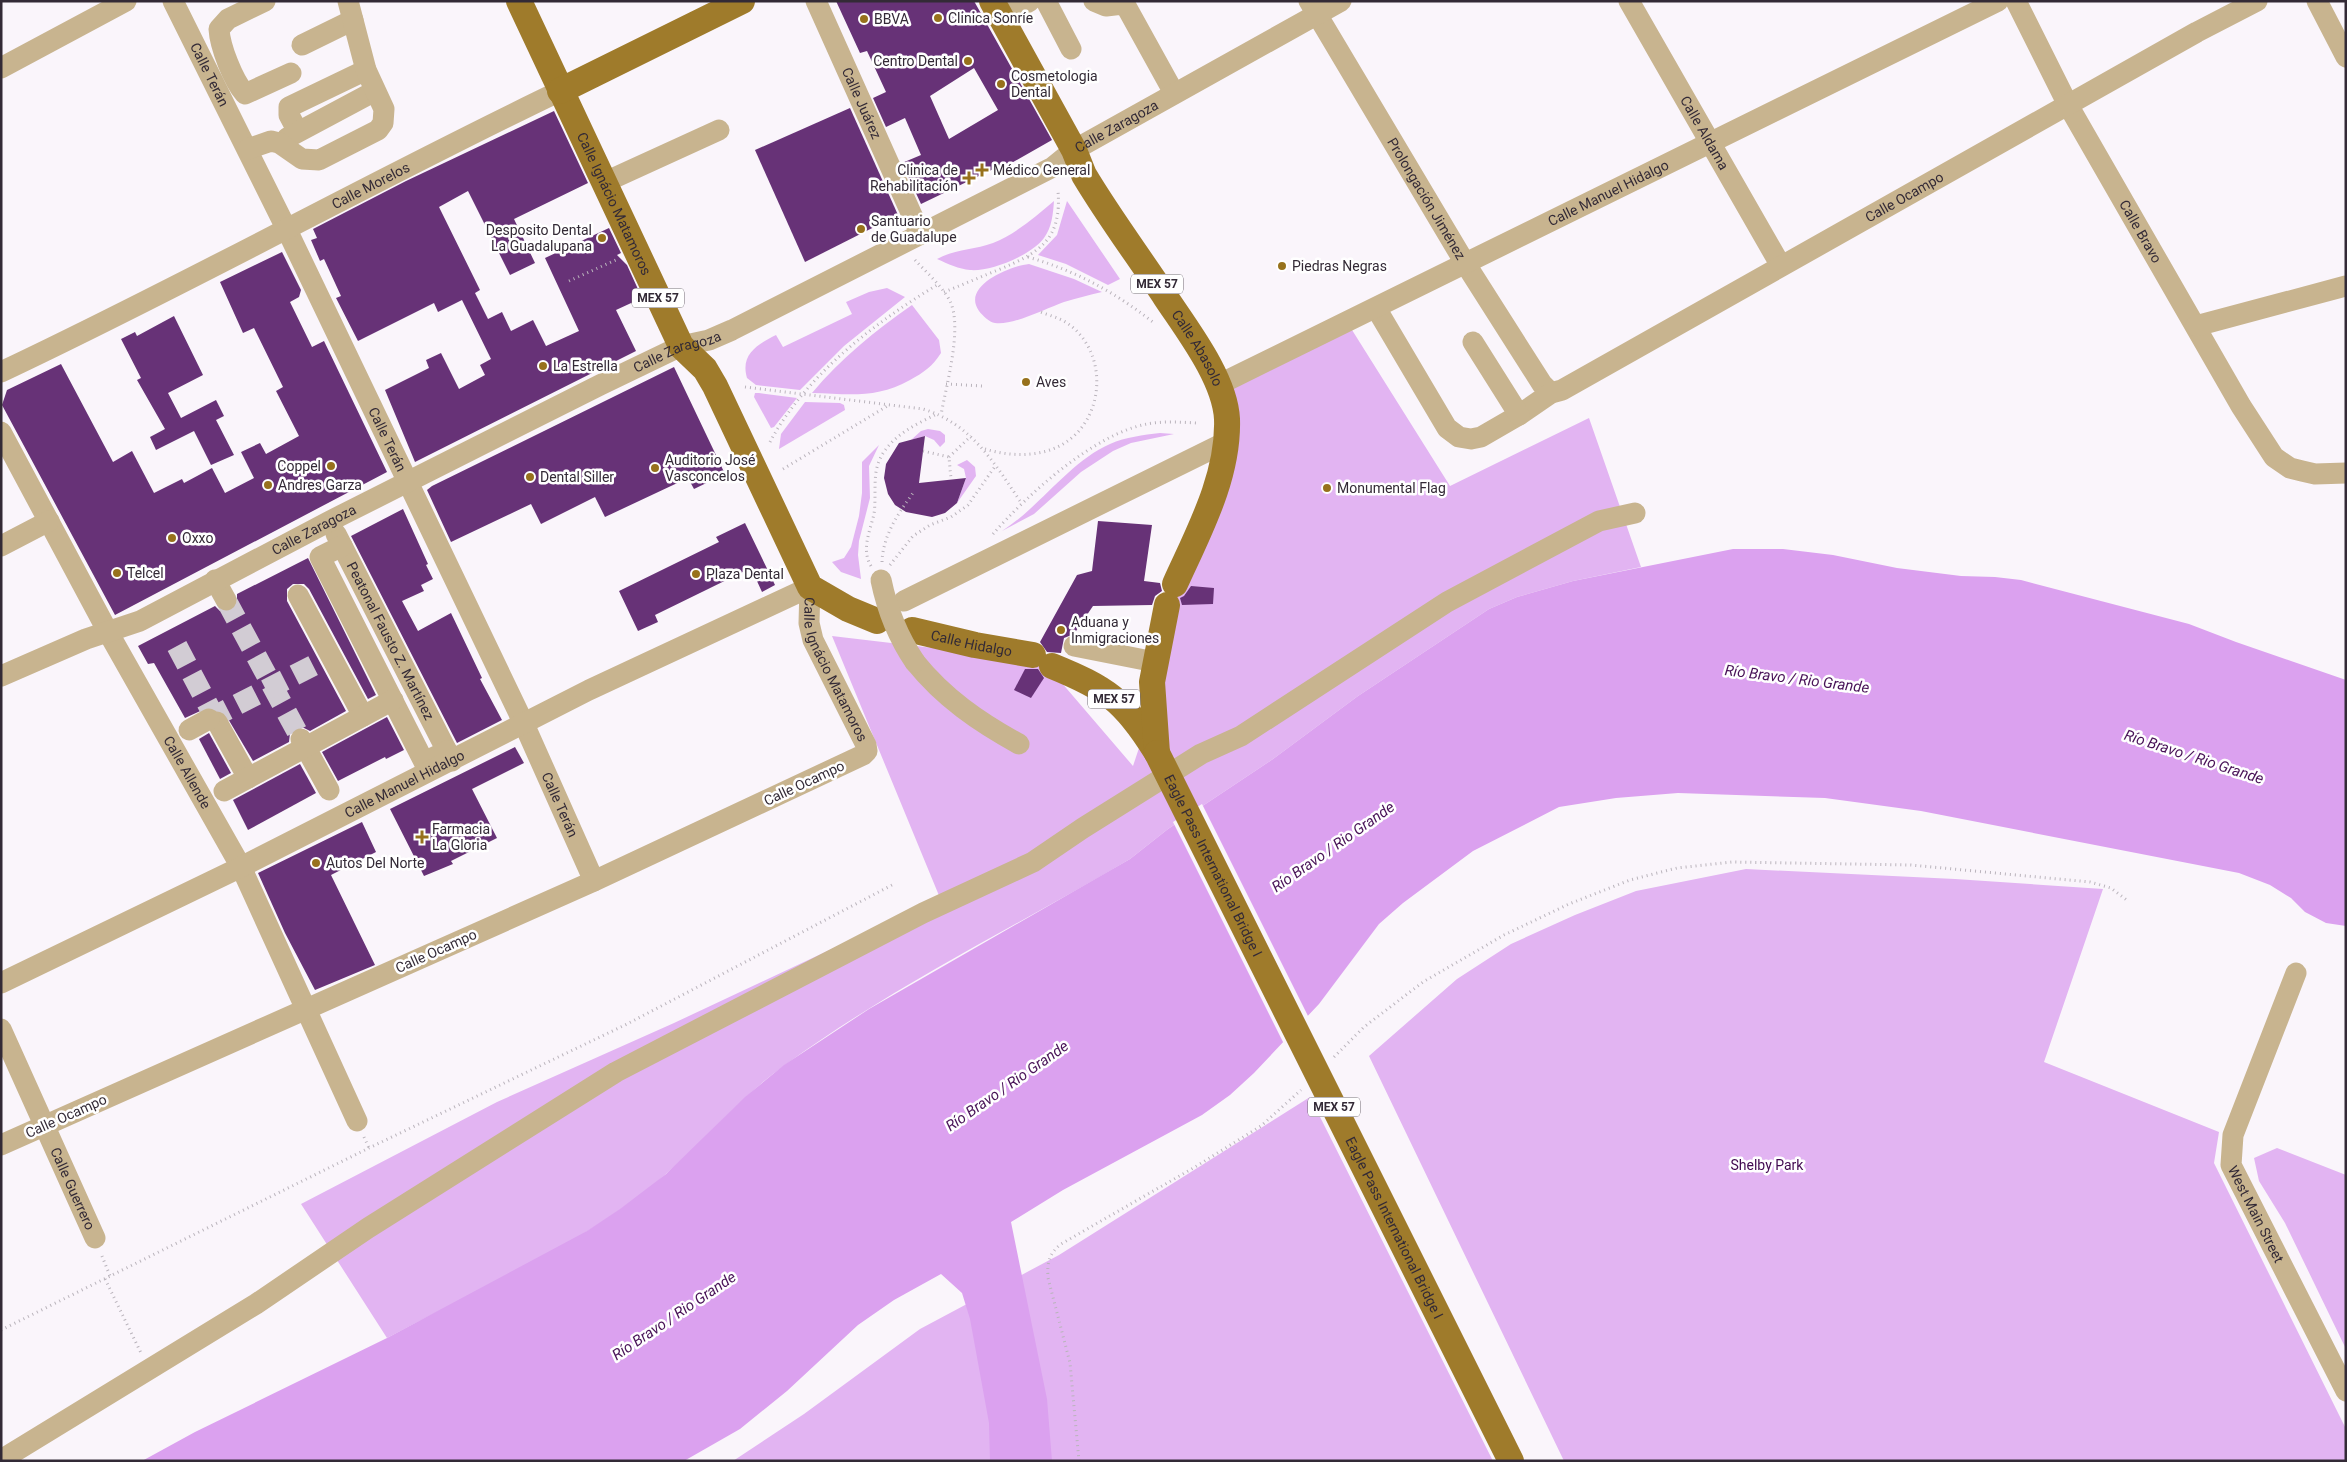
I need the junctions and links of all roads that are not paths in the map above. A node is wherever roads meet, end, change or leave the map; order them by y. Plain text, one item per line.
1 (126, 1) edge
2 (173, 1) edge
3 (265, 1) edge
4 (519, 1) edge
5 (742, 1) edge
6 (816, 1) edge
7 (1030, 1) edge
8 (1046, 1) edge
9 (1094, 1) edge
10 (1341, 1) edge
11 (1628, 1) edge
12 (1998, 1) edge
13 (2016, 1) edge
14 (2257, 1) edge
15 (2317, 1) edge
16 (1312, 8) edge
17 (997, 10) edge
18 (351, 11) edge
19 (302, 45) dead end
20 (1071, 49) dead end
21 (2346, 58) edge
22 (1, 68) edge
23 (366, 70) junction
24 (291, 73) dead end
25 (375, 91) junction
26 (560, 91) junction
27 (1174, 93) junction
28 (2068, 105) junction
29 (297, 130) junction
30 (719, 130) dead end
31 (1711, 142) junction
32 (280, 143) junction
33 (248, 149) junction
34 (1074, 150) junction
35 (603, 184) junction
36 (287, 230) junction
37 (920, 233) junction
38 (1465, 263) junction
39 (1781, 266) junction
40 (2346, 286) edge
41 (1376, 308) junction
42 (2196, 326) junction
43 (1473, 342) dead end
44 (681, 346) junction
45 (1, 372) edge
46 (1218, 385) junction
47 (1551, 393) junction
48 (1519, 415) junction
49 (1, 432) edge
50 (1226, 442) junction
51 (2346, 473) edge
52 (407, 482) junction
53 (1635, 513) dead end
54 (49, 521) junction
55 (330, 521) junction
56 (1, 546) edge
57 (342, 546) junction
58 (215, 580) junction
59 (881, 580) road end
60 (810, 587) junction
61 (298, 596) dead end
62 (226, 600) tunnel mouth
63 (904, 601) dead end
64 (874, 618) dead end
65 (912, 630) dead end
66 (108, 632) junction
67 (362, 641) junction
68 (1074, 646) dead end
69 (329, 658) junction
70 (1155, 662) junction
71 (1, 676) edge
72 (393, 700) junction
73 (363, 716) junction
74 (524, 724) junction
75 (189, 730) dead end
76 (303, 743) junction
77 (1019, 744) dead end
78 (867, 751) joint
79 (1157, 753) junction
80 (449, 756) junction
81 (248, 778) junction
82 (329, 790) dead end
83 (224, 791) dead end
84 (240, 867) junction
85 (594, 881) junction
86 (2296, 974) dead end
87 (1, 983) edge
88 (307, 1008) junction
89 (1, 1029) edge
90 (357, 1121) dead end
91 (45, 1125) junction
92 (1, 1145) edge
93 (95, 1238) dead end
94 (2346, 1391) edge
95 (1, 1460) edge
96 (1511, 1461) edge

1 - 22 street
2 - 33 street, Calle Terán
3 - 24 street
4 - 26 main road, Calle Ignácio Matamoros / MEX 57
5 - 26 main road, Calle Morelos
6 - 37 street, Calle Juárez
7 - 17 street
8 - 20 street
9 - 27 street
10 - 16 street, Calle Zaragoza
11 - 31 street, Calle Aldama
12 - 31 street, Calle Manuel Hidalgo
13 - 28 street, Calle Bravo
14 - 28 street, Calle Ocampo
15 - 21 street
16 - 27 street, Calle Zaragoza
16 - 38 street, Prolongación Jiménez
17 - 34 main road, Calle Abasolo / MEX 57
18 - 19 street
18 - 23 street
23 - 25 street
23 - 29 street
25 - 29 street
25 - 32 street
26 - 35 main road, Calle Ignácio Matamoros / MEX 57
26 - 36 street, Calle Morelos
27 - 34 street, Calle Zaragoza
28 - 39 street, Calle Ocampo
28 - 42 street, Calle Bravo
29 - 32 street
30 - 35 street
31 - 38 street, Calle Manuel Hidalgo
31 - 39 street, Calle Aldama
32 - 33 street
33 - 36 street, Calle Terán
34 - 37 street, Calle Zaragoza
34 - 46 main road, Calle Abasolo / MEX 57
35 - 44 main road, Calle Ignácio Matamoros / MEX 57
36 - 45 street, Calle Morelos
36 - 52 street, Calle Terán
37 - 44 street, Calle Zaragoza
38 - 41 street, Calle Manuel Hidalgo
38 - 47 street, Prolongación Jiménez
39 - 47 street, Calle Ocampo
40 - 42 street
41 - 46 street, Calle Manuel Hidalgo
41 - 48 street, Calle Ocampo
42 - 51 street, Calle Bravo
43 - 48 street
44 - 52 street, Calle Zaragoza
44 - 60 main road, Calle Ignácio Matamoros / MEX 57
46 - 50 main road, Calle Abasolo / MEX 57
47 - 48 street, Calle Ocampo
49 - 54 street, Calle Allende
50 - 63 street
50 - 70 main road, Calle Abasolo / MEX 57
52 - 55 street, Calle Zaragoza
52 - 74 street, Calle Terán
53 - 95 street
54 - 56 street
54 - 66 street, Calle Allende
55 - 57 street, Peatonal Fausto Z. Martínez
55 - 58 street, Calle Zaragoza
57 - 67 street
57 - 80 street, Peatonal Fausto Z. Martínez
58 - 62 street
58 - 66 street, Calle Zaragoza
59 - 77 street, bridge
60 - 64 main road, Calle Ignácio Matamoros
60 - 74 street, Calle Manuel Hidalgo
60 - 78 street, Calle Ignácio Matamoros / MEX 57
61 - 69 street
65 - 79 main road, Calle Hidalgo / MEX 57
66 - 71 street, Calle Zaragoza
66 - 84 street, Calle Allende
67 - 69 street
67 - 72 street
68 - 70 street
69 - 73 street
70 - 79 main road, Calle Abasolo / MEX 57
72 - 73 street
72 - 80 street
73 - 76 street
74 - 80 street, Calle Manuel Hidalgo
74 - 85 street, Calle Terán
75 - 81 street
76 - 81 street
76 - 82 street
78 - 85 street, Calle Ocampo
79 - 96 main road, Eagle Pass International Bridge I / MEX 57, bridge
80 - 84 street, Calle Manuel Hidalgo
81 - 83 street
84 - 87 street, Calle Manuel Hidalgo
84 - 88 street, Calle Allende
85 - 88 street, Calle Ocampo
86 - 94 street, West Main Street
88 - 90 street, Calle Allende
88 - 91 street, Calle Ocampo
89 - 91 street, Calle Guerrero
91 - 92 street, Calle Ocampo
91 - 93 street, Calle Guerrero

